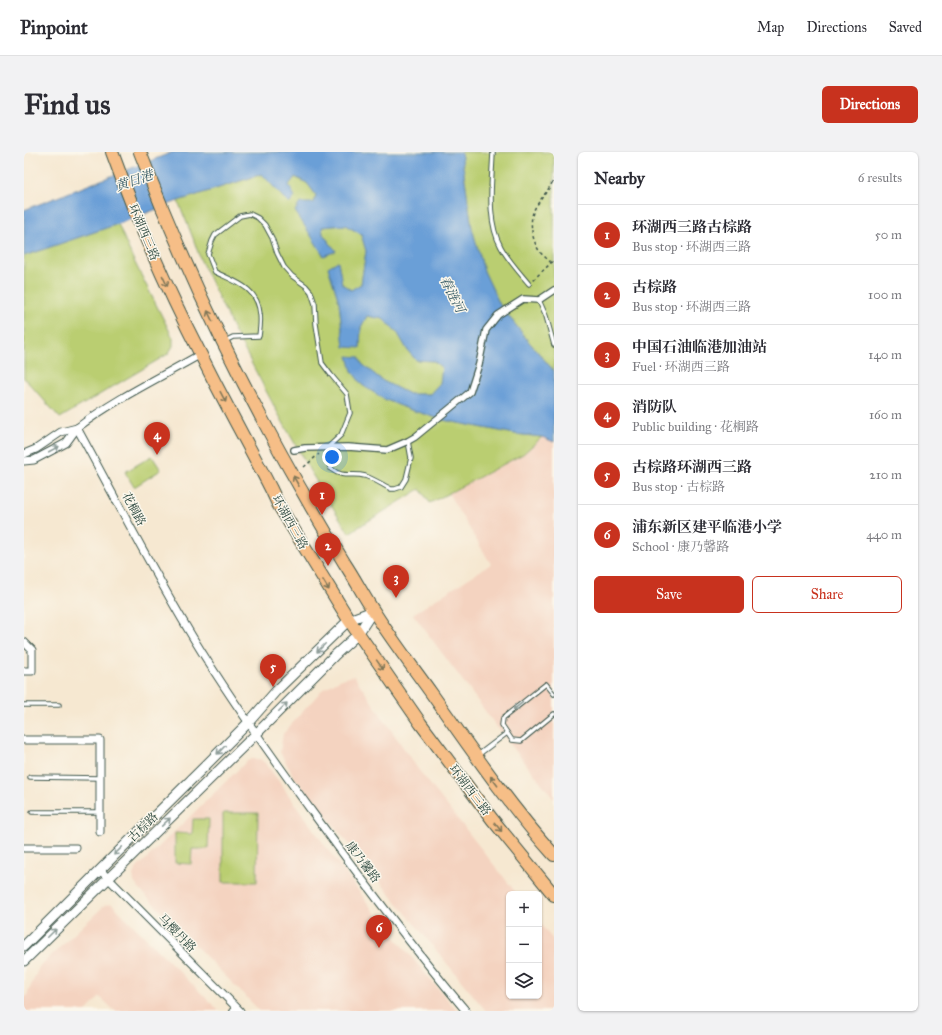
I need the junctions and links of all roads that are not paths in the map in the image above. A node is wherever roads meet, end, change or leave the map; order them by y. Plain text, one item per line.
1 (112, 152) edge
2 (493, 152) edge
3 (141, 156) edge
4 (528, 284) road end
5 (554, 290) edge
6 (539, 300) junction
7 (222, 342) junction
8 (554, 344) edge
9 (200, 354) junction
10 (77, 428) junction
11 (408, 441) junction
12 (327, 448) junction
13 (294, 450) dead end
14 (24, 454) edge
15 (24, 461) edge
16 (373, 611) junction
17 (349, 620) junction
18 (358, 634) junction
19 (24, 642) edge
20 (24, 671) edge
21 (554, 694) edge
22 (24, 705) edge
23 (59, 705) dead end
24 (554, 714) edge
25 (248, 723) junction
26 (507, 733) junction
27 (256, 734) junction
28 (24, 740) edge
29 (476, 756) junction
30 (30, 778) dead end
31 (100, 778) junction
32 (32, 812) dead end
33 (100, 812) junction
34 (100, 832) dead end
35 (24, 848) edge
36 (76, 848) dead end
37 (554, 855) edge
38 (100, 870) junction
39 (108, 878) junction
40 (554, 895) edge
41 (24, 946) edge
42 (24, 960) edge
43 (236, 1010) edge
44 (466, 1011) edge

1 -> 9 main road, 环湖西三路
2 - 4 lane
7 -> 3 main road, 环湖西三路
5 - 6 street
6 - 8 lane
6 - 11 street
7 - 12 lane
16 -> 7 main road, 环湖西三路
9 - 10 street
9 -> 17 main road, 环湖西三路
10 - 14 street
15 -> 10 street
10 - 25 street, 花榈路
11 - 12 street
11 - 12 lane
12 - 13 street
16 - 17 street, 古棕路
16 - 18 street, 古棕路
16 - 29 main road, 环湖西三路
17 - 18 main road, 环湖西三路
17 -> 25 street, 古棕路
27 -> 18 street, 古棕路
18 -> 40 main road, 环湖西三路
19 - 20 street
21 -> 26 lane
22 - 23 lane
24 - 26 lane
25 - 27 street, 康乃馨路
25 -> 38 street, 古棕路
26 - 29 lane
39 -> 27 street, 古棕路
27 - 44 street, 康乃馨路
28 - 31 street
37 -> 29 main road, 环湖西三路
30 - 31 lane
31 - 33 street
32 - 33 lane
33 - 34 street
35 - 36 street
38 - 39 street, 马樱丹路
38 - 41 street, 古棕路
42 -> 39 street, 古棕路
39 - 43 street, 马樱丹路

